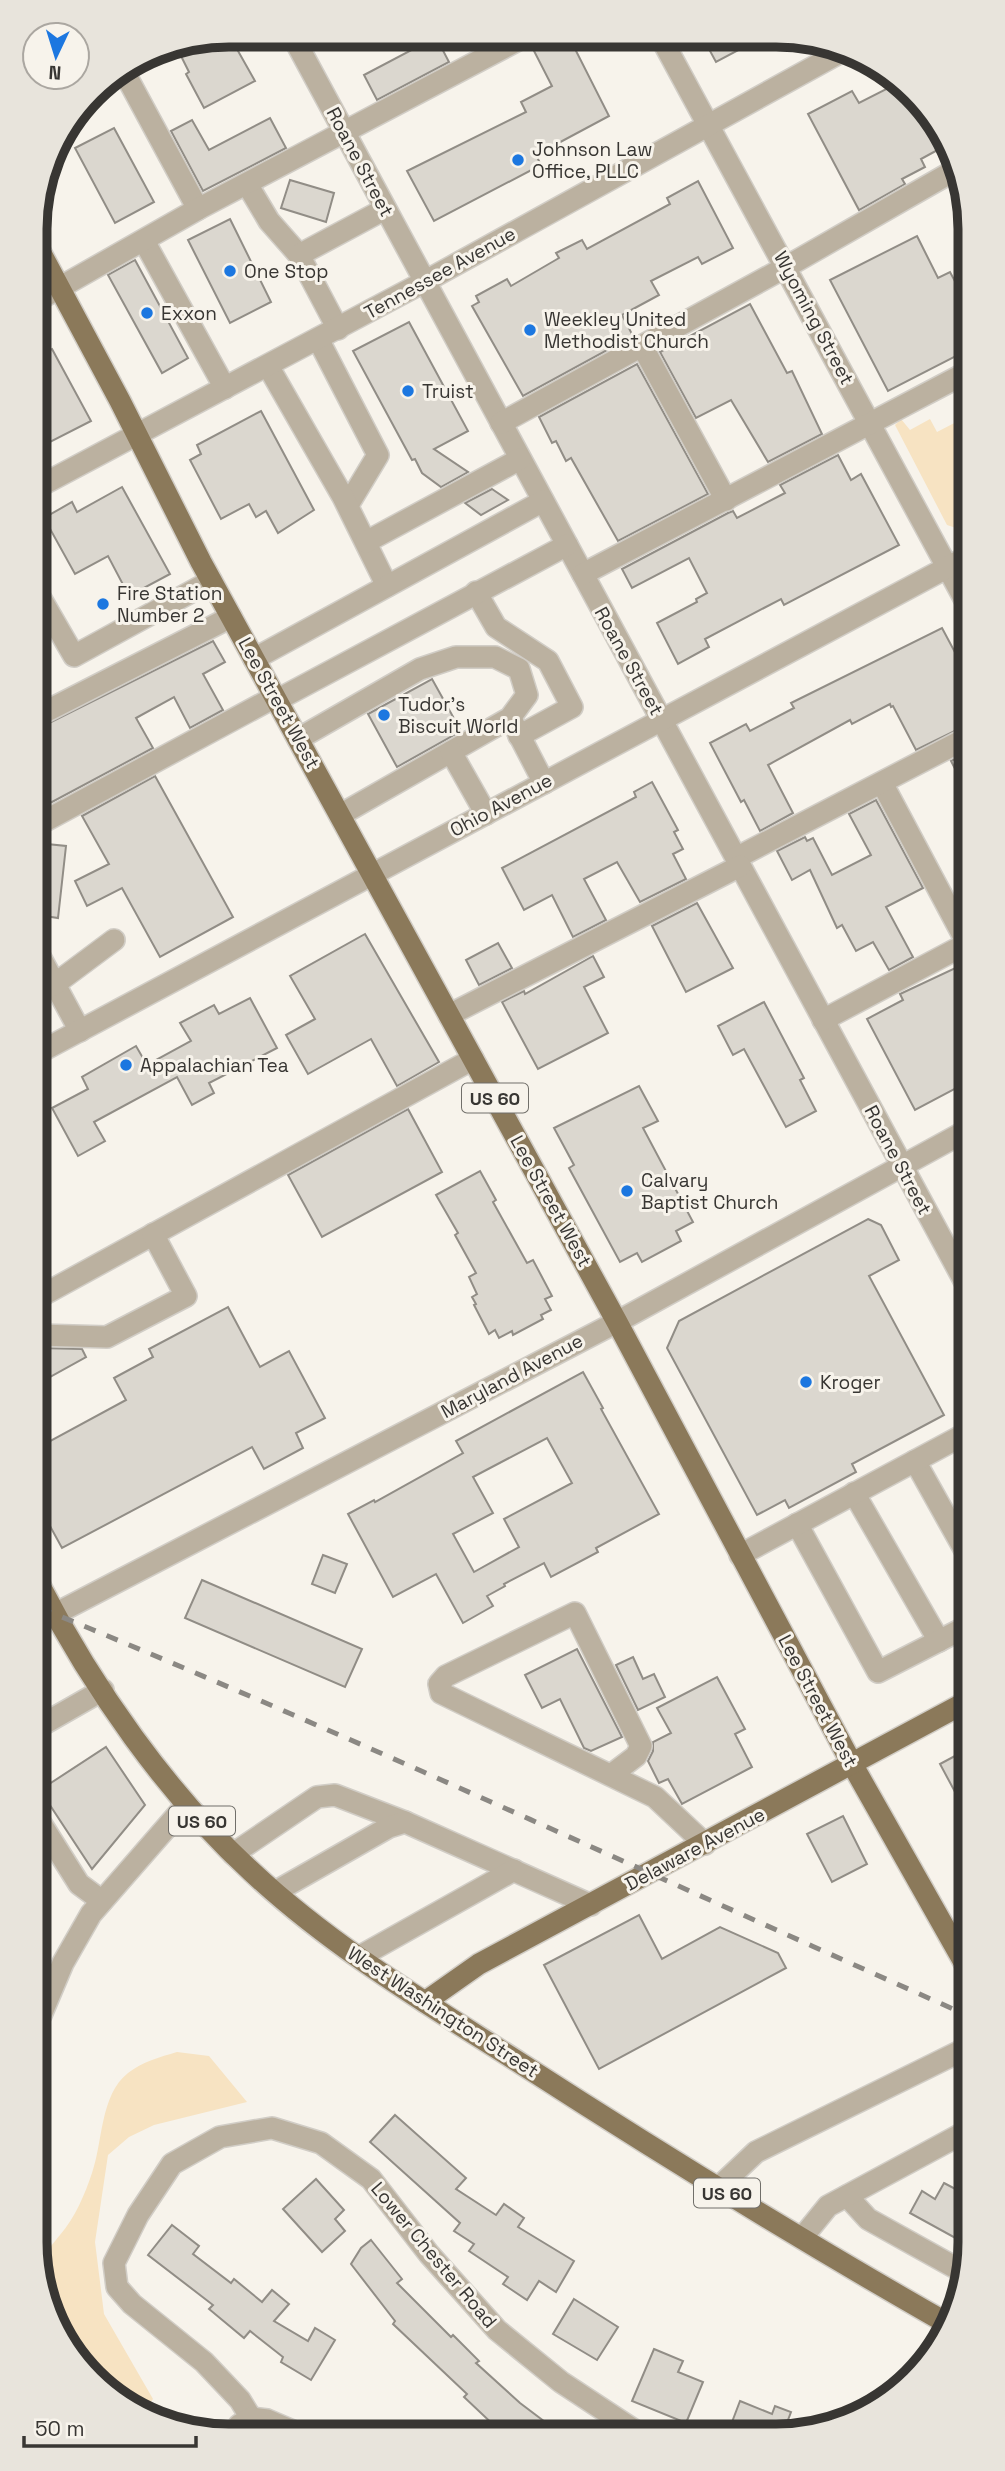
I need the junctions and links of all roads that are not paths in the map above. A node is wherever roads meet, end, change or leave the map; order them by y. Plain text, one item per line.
1 (298, 47) edge
2 (505, 47) edge
3 (666, 47) edge
4 (833, 57) edge
5 (128, 78) edge
6 (709, 124) junction
7 (344, 132) junction
8 (949, 174) edge
9 (247, 184) junction
10 (198, 209) junction
11 (385, 209) junction
12 (144, 241) junction
13 (299, 255) junction
14 (48, 266) edge
15 (786, 267) junction
16 (424, 282) junction
17 (60, 288) junction
18 (48, 295) edge
19 (338, 328) junction
20 (318, 339) junction
21 (642, 346) junction
22 (268, 366) junction
23 (958, 376) edge
24 (225, 388) junction
25 (500, 423) junction
26 (870, 424) junction
27 (137, 435) junction
28 (520, 459) junction
29 (48, 480) edge
30 (726, 500) junction
31 (543, 501) junction
32 (348, 505) junction
33 (366, 542) junction
34 (567, 545) junction
35 (956, 562) edge
36 (583, 574) junction
37 (211, 581) junction
38 (387, 586) junction
39 (476, 592) junction
40 (48, 611) edge
41 (231, 617) junction
42 (254, 659) junction
43 (276, 698) junction
44 (48, 711) edge
45 (661, 719) junction
46 (515, 727) junction
47 (298, 739) junction
48 (958, 743) edge
49 (451, 752) junction
50 (544, 783) junction
51 (882, 783) junction
52 (486, 814) junction
53 (340, 816) junction
54 (48, 819) edge
55 (738, 862) junction
56 (373, 875) junction
57 (958, 926) edge
58 (114, 940) dead end
59 (958, 947) edge
60 (48, 988) edge
61 (48, 991) edge
62 (449, 1015) junction
63 (823, 1020) junction
64 (80, 1031) junction
65 (48, 1048) edge
66 (473, 1059) junction
67 (958, 1135) edge
68 (902, 1165) junction
69 (153, 1234) junction
70 (957, 1268) edge
71 (47, 1292) edge
72 (617, 1322) junction
73 (47, 1335) edge
74 (957, 1438) edge
75 (915, 1461) junction
76 (854, 1493) junction
77 (797, 1524) junction
78 (957, 1537) edge
79 (740, 1555) junction
80 (47, 1615) edge
81 (957, 1632) edge
82 (939, 1641) junction
83 (103, 1690) junction
84 (957, 1707) edge
85 (47, 1722) edge
86 (852, 1764) junction
87 (611, 1775) junction
88 (186, 1805) junction
89 (405, 1822) junction
90 (47, 1833) edge
91 (705, 1844) junction
92 (233, 1854) junction
93 (514, 1870) junction
94 (275, 1892) junction
95 (102, 1901) junction
96 (591, 1905) junction
97 (957, 1950) edge
98 (359, 1957) junction
99 (47, 2001) edge
100 (425, 2002) junction
101 (957, 2053) edge
102 (957, 2136) edge
103 (718, 2188) junction
104 (847, 2196) junction
105 (802, 2238) junction
106 (955, 2268) edge
107 (940, 2319) edge
108 (244, 2424) edge
109 (249, 2424) edge
110 (276, 2424) edge
111 (625, 2424) edge

1 - 7 street, Roane Street
2 - 7 street
3 - 6 street, Wyoming Street
4 - 6 street, Tennessee Avenue
5 - 10 street
6 - 15 street, Wyoming Street
6 - 16 street, Tennessee Avenue
7 - 9 street
7 - 11 street, Roane Street
8 - 15 street
9 - 10 street
9 - 13 street
10 - 12 street
11 - 13 street
11 - 16 street, Roane Street
12 - 17 street
12 - 24 street
13 - 19 street
14 - 17 main road, Lee Street West / US 60
15 - 21 street
15 - 26 street, Wyoming Street
16 - 19 street, Tennessee Avenue
16 - 25 street, Roane Street
17 - 18 street
17 - 27 main road, Lee Street West / US 60
19 - 20 street, Tennessee Avenue
20 - 22 street, Tennessee Avenue
20 - 32 street
21 - 25 street
21 - 30 street
22 - 24 street, Tennessee Avenue
22 - 32 street
23 - 26 street
24 - 27 street, Tennessee Avenue
25 - 28 street, Roane Street
26 - 30 street
26 - 35 street, Wyoming Street
27 - 29 street, Tennessee Avenue
27 - 37 main road, Lee Street West / US 60
28 - 31 street, Roane Street
28 - 33 street
30 - 36 street
31 - 34 street, Roane Street
31 - 38 street
32 - 33 street
33 - 38 street
34 - 36 street, Roane Street
34 - 39 street
35 - 45 street, Ohio Avenue
36 - 45 street, Roane Street
37 - 40 street
37 - 41 main road, Lee Street West / US 60
38 - 42 street
39 - 43 street
39 - 46 street
41 - 42 main road, Lee Street West / US 60
41 - 44 street
42 - 43 main road, Lee Street West / US 60
43 - 47 main road, Lee Street West / US 60
43 - 54 street
45 - 50 street, Ohio Avenue
45 - 55 street, Roane Street
46 - 47 street
46 - 49 street
46 - 50 street
47 - 53 main road, Lee Street West / US 60
48 - 51 street
49 - 52 street
49 - 53 street
50 - 52 street, Ohio Avenue
51 - 55 street
51 - 57 street
52 - 56 street, Ohio Avenue
53 - 56 main road, Lee Street West / US 60
55 - 62 street
55 - 63 street, Roane Street
56 - 62 main road, Lee Street West / US 60
56 - 64 street, Ohio Avenue
58 - 60 street
59 - 63 street
61 - 64 street
62 - 66 main road, Lee Street West / US 60
63 - 68 street, Roane Street
64 - 65 street, Ohio Avenue
66 - 69 street
66 - 72 main road, Lee Street West / US 60
67 - 68 street, Maryland Avenue
68 - 70 street, Roane Street
68 - 72 street, Maryland Avenue
69 - 71 street
69 - 73 street
72 - 79 main road, Lee Street West / US 60
72 - 80 street, Maryland Avenue
74 - 75 street
75 - 76 street
75 - 78 street
76 - 77 street
76 - 82 street
77 - 79 street
77 - 82 street
79 - 86 main road, Lee Street West / US 60
80 - 83 main road, West Washington Street / US 60
81 - 82 street
83 - 85 street
83 - 88 main road, West Washington Street / US 60
84 - 86 main road, Delaware Avenue
86 - 91 main road, Delaware Avenue
86 - 97 main road, Lee Street West / US 60
87 - 87 street
87 - 91 street
88 - 92 main road, West Washington Street / US 60
88 - 95 street
89 - 92 street
89 - 93 street
89 - 94 street
90 - 95 street
91 - 96 main road, Delaware Avenue
92 - 94 main road, West Washington Street / US 60
93 - 96 street
93 - 98 street
94 - 98 main road, West Washington Street / US 60
95 - 99 street
96 - 100 main road, Delaware Avenue
98 - 100 main road, West Washington Street / US 60
100 - 103 main road, West Washington Street / US 60
101 - 103 street
102 - 104 street
103 - 105 main road, West Washington Street / US 60
104 - 105 street
104 - 106 street
105 - 107 main road, West Washington Street / US 60
108 - 111 street, Lower Chester Road
109 - 110 street

